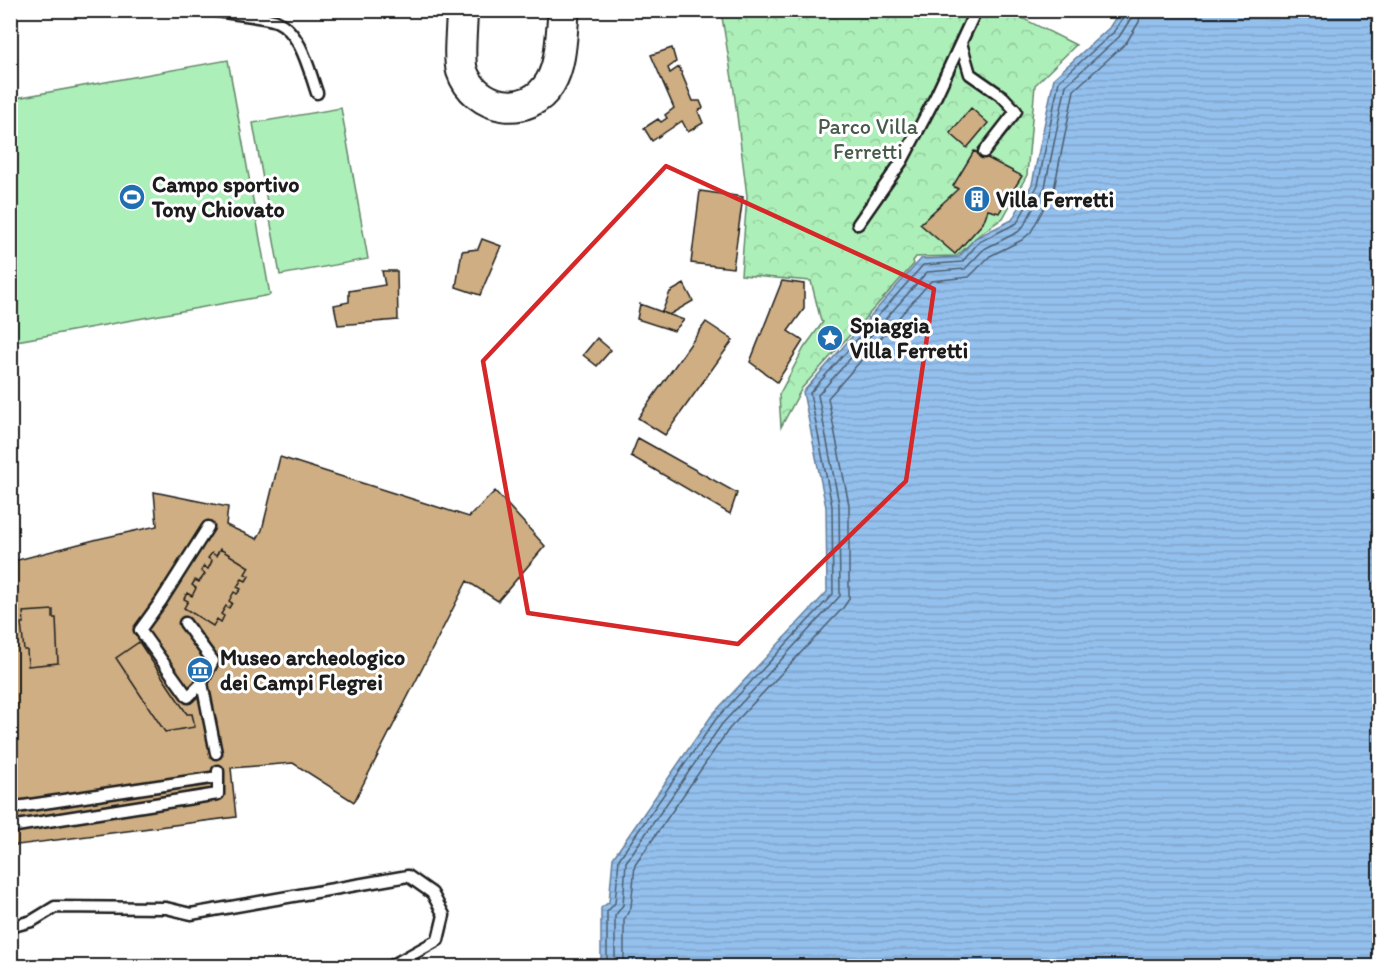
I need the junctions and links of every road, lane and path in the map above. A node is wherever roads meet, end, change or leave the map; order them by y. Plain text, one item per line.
1 (212, 10) edge
2 (462, 10) edge
3 (564, 10) edge
4 (976, 10) edge
5 (961, 43) junction
6 (317, 93) dead end
7 (984, 152) dead end
8 (858, 224) dead end
9 (208, 527) dead end
10 (185, 623) dead end
11 (202, 682) junction
12 (216, 753) dead end
13 (10, 808) edge
14 (10, 827) edge
15 (10, 927) edge
16 (390, 966) edge

1 - 6 lane
2 - 3 main road
4 - 5 lane
5 - 7 lane
5 - 8 lane
9 - 11 lane
10 - 11 lane
11 - 12 lane
13 - 14 lane
15 - 16 lane

